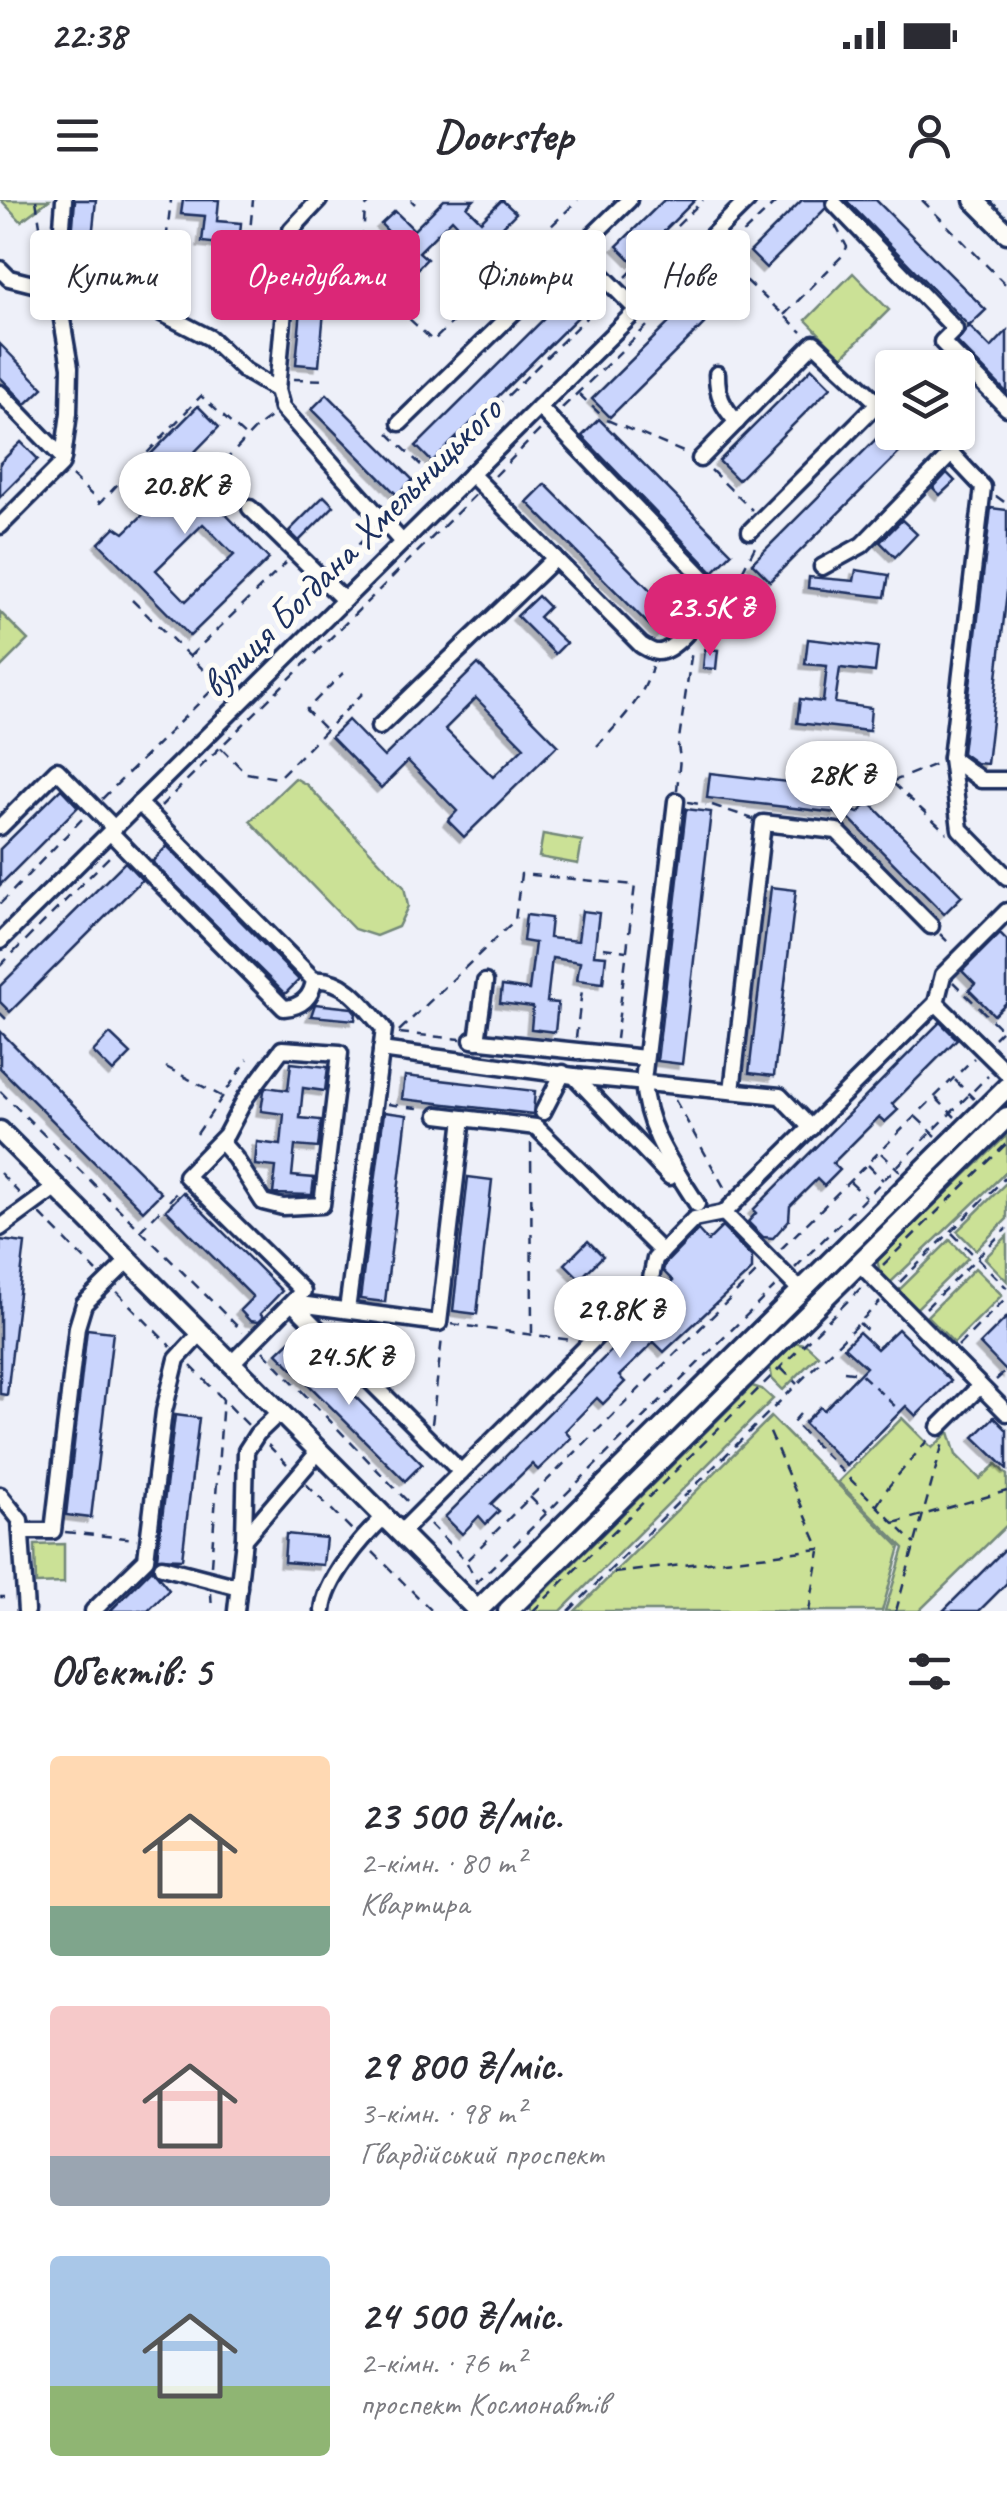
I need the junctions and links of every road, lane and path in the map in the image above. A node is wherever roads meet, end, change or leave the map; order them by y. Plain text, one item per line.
1 (36, 200) edge
2 (64, 200) edge
3 (170, 200) edge
4 (253, 200) edge
5 (319, 200) edge
6 (373, 200) edge
7 (578, 200) edge
8 (628, 200) edge
9 (703, 200) edge
10 (748, 200) edge
11 (778, 200) edge
12 (922, 200) edge
13 (980, 202) edge
14 (835, 204) joint
15 (42, 230) edge
16 (61, 230) edge
17 (167, 230) edge
18 (250, 230) edge
19 (597, 230) edge
20 (718, 230) edge
21 (747, 230) edge
22 (1007, 233) edge
23 (0, 269) edge
24 (606, 279) edge
25 (30, 283) edge
26 (750, 284) edge
27 (1007, 286) edge
28 (615, 288) junction
29 (626, 299) edge
30 (784, 315) junction
31 (60, 320) edge
32 (180, 320) edge
33 (505, 320) edge
34 (627, 320) edge
35 (654, 320) edge
36 (814, 343) junction
37 (950, 350) edge
38 (717, 374) dead end
39 (975, 376) edge
40 (329, 380) dead end
41 (276, 384) junction
42 (0, 393) edge
43 (578, 393) junction
44 (875, 394) edge
45 (539, 407) junction
46 (282, 408) junction
47 (1007, 408) edge
48 (875, 413) edge
49 (602, 416) dead end
50 (551, 419) junction
51 (606, 420) dead end
52 (737, 422) junction
53 (400, 423) dead end
54 (388, 433) dead end
55 (247, 438) junction
56 (948, 450) edge
57 (951, 454) junction
58 (700, 459) junction
59 (62, 462) junction
60 (430, 474) junction
61 (471, 474) junction
62 (484, 486) junction
63 (250, 508) joint
64 (762, 519) junction
65 (382, 522) junction
66 (0, 526) edge
67 (750, 531) joint
68 (402, 542) junction
69 (296, 554) junction
70 (555, 558) junction
71 (822, 567) dead end
72 (323, 580) junction
73 (718, 594) junction
74 (132, 600) dead end
75 (344, 600) junction
76 (687, 631) junction
77 (654, 652) junction
78 (190, 656) junction
79 (343, 673) dead end
80 (218, 684) junction
81 (363, 693) dead end
82 (380, 728) dead end
83 (326, 730) junction
84 (598, 746) dead end
85 (221, 747) junction
86 (951, 758) junction
87 (1007, 780) edge
88 (676, 799) junction
89 (139, 803) junction
90 (94, 807) junction
91 (848, 809) dead end
92 (152, 816) junction
93 (763, 823) junction
94 (0, 826) edge
95 (112, 830) junction
96 (122, 844) junction
97 (1007, 877) edge
98 (0, 904) edge
99 (1007, 910) edge
100 (932, 926) joint
101 (0, 941) edge
102 (603, 948) dead end
103 (956, 950) dead end
104 (627, 951) junction
105 (0, 966) edge
106 (944, 973) junction
107 (314, 980) junction
108 (485, 982) dead end
109 (582, 990) dead end
110 (936, 1003) junction
111 (0, 1014) edge
112 (6, 1019) dead end
113 (1007, 1026) edge
114 (1002, 1030) junction
115 (475, 1041) junction
116 (381, 1050) junction
117 (983, 1050) junction
118 (574, 1051) junction
119 (614, 1055) junction
120 (646, 1058) junction
121 (248, 1059) dead end
122 (166, 1066) dead end
123 (1003, 1069) edge
124 (568, 1074) junction
125 (954, 1079) junction
126 (643, 1081) junction
127 (665, 1083) junction
128 (1007, 1087) edge
129 (0, 1091) edge
130 (732, 1091) junction
131 (969, 1095) junction
132 (223, 1097) junction
133 (934, 1098) junction
134 (976, 1102) dead end
135 (408, 1106) dead end
136 (950, 1113) junction
137 (438, 1115) joint
138 (916, 1116) junction
139 (1007, 1117) edge
140 (463, 1118) junction
141 (955, 1118) dead end
142 (538, 1121) junction
143 (811, 1128) junction
144 (0, 1131) edge
145 (932, 1132) junction
146 (197, 1134) dead end
147 (936, 1137) dead end
148 (220, 1142) junction
149 (1007, 1143) edge
150 (880, 1152) junction
151 (867, 1164) junction
152 (896, 1167) junction
153 (0, 1174) edge
154 (1007, 1176) edge
155 (883, 1180) junction
156 (850, 1181) junction
157 (903, 1181) junction
158 (56, 1187) junction
159 (866, 1197) junction
160 (871, 1202) dead end
161 (697, 1204) junction
162 (919, 1204) junction
163 (31, 1205) junction
164 (163, 1207) dead end
165 (722, 1211) junction
166 (0, 1228) edge
167 (1007, 1228) edge
168 (139, 1231) junction
169 (951, 1232) junction
170 (662, 1252) junction
171 (976, 1258) junction
172 (770, 1259) junction
173 (129, 1260) junction
174 (865, 1270) junction
175 (786, 1276) junction
176 (107, 1282) junction
177 (1007, 1288) edge
178 (801, 1290) junction
179 (888, 1294) junction
180 (1007, 1298) edge
181 (292, 1303) junction
182 (347, 1310) junction
183 (914, 1320) junction
184 (695, 1323) dead end
185 (860, 1323) junction
186 (700, 1328) junction
187 (202, 1333) junction
188 (532, 1335) junction
189 (872, 1335) dead end
190 (253, 1342) junction
191 (591, 1342) junction
192 (949, 1355) junction
193 (180, 1356) junction
194 (232, 1364) junction
195 (780, 1367) junction
196 (844, 1371) dead end
197 (798, 1384) junction
198 (980, 1386) junction
199 (223, 1399) junction
200 (900, 1411) dead end
201 (280, 1412) junction
202 (800, 1414) dead end
203 (1007, 1414) edge
204 (951, 1415) junction
205 (939, 1427) joint
206 (768, 1428) dead end
207 (257, 1434) junction
208 (430, 1440) junction
209 (319, 1451) junction
210 (462, 1472) junction
211 (296, 1474) junction
212 (1007, 1491) edge
213 (0, 1494) edge
214 (530, 1497) junction
215 (877, 1506) junction
216 (420, 1513) junction
217 (547, 1514) junction
218 (384, 1516) junction
219 (924, 1516) junction
220 (894, 1523) junction
221 (21, 1531) junction
222 (52, 1531) junction
223 (400, 1533) junction
224 (244, 1539) junction
225 (361, 1539) junction
226 (148, 1540) junction
227 (916, 1545) junction
228 (820, 1550) junction
229 (466, 1561) junction
230 (154, 1563) junction
231 (614, 1573) dead end
232 (210, 1578) junction
233 (239, 1587) junction
234 (26, 1611) edge
235 (93, 1611) edge
236 (212, 1611) edge
237 (236, 1611) edge
238 (323, 1611) edge
239 (432, 1611) edge
240 (478, 1611) edge
241 (508, 1611) edge
242 (533, 1611) edge
243 (569, 1611) edge
244 (809, 1611) edge
245 (896, 1611) edge

1 - 15 path
2 - 16 street
3 - 17 path
4 - 18 path
5 - 41 street
6 - 7 path
8 - 19 street
9 - 28 path
10 - 20 street, вулиця Богдана Хмельницького
11 - 21 path
12 - 27 path
13 - 22 main road
14 - 30 path
14 - 37 street
23 - 25 street
24 - 28 street
26 - 30 path
28 - 29 street
28 - 60 path
30 - 36 path
31 - 59 street
32 - 41 street
33 - 53 street
34 - 45 street, вулиця Богдана Хмельницького
35 - 43 path
36 - 44 street
36 - 52 street
38 - 52 street
39 - 47 street
40 - 41 path
41 - 46 street
42 - 59 street
43 - 49 path
43 - 50 path
45 - 50 street
45 - 61 street, вулиця Богдана Хмельницького
46 - 55 path
46 - 65 street
48 - 64 street
50 - 62 path
50 - 73 street
51 - 58 path
52 - 58 street
54 - 60 path
55 - 59 path
55 - 63 path
56 - 57 street
57 - 71 street
57 - 86 street
58 - 64 path
59 - 66 street
60 - 65 path
61 - 62 street
61 - 68 street, вулиця Богдана Хмельницького
62 - 70 street
62 - 85 path
63 - 69 street
64 - 67 street
65 - 68 street
65 - 72 path
67 - 73 path
68 - 75 street, вулиця Богдана Хмельницького
69 - 72 street
69 - 78 path
70 - 77 street
70 - 82 street
72 - 75 street
72 - 80 path
73 - 76 street
74 - 78 path
75 - 89 street, вулиця Богдана Хмельницького
76 - 77 street
76 - 88 path
77 - 84 path
78 - 80 path
79 - 83 path
80 - 90 path
81 - 83 path
83 - 85 path
85 - 92 path
86 - 87 street
86 - 91 path
86 - 97 street
88 - 93 path
88 - 120 street
89 - 92 street
89 - 95 street, вулиця Богдана Хмельницького
90 - 94 street
90 - 95 street
90 - 98 path
92 - 107 street
93 - 100 street
93 - 130 street
95 - 96 street
95 - 101 street, вулиця Богдана Хмельницького
96 - 105 path
96 - 107 street
99 - 106 street
100 - 103 path
102 - 104 path
104 - 115 path
104 - 119 path
106 - 110 street
106 - 114 path
107 - 116 street
108 - 115 street
109 - 118 path
110 - 117 street
110 - 143 street
111 - 112 path
113 - 114 path
114 - 117 path
115 - 118 street
116 - 124 street
116 - 182 street
117 - 123 street
117 - 125 path
118 - 119 street
119 - 120 street
120 - 126 street
121 - 132 path
122 - 132 path
123 - 131 path
124 - 126 street
124 - 142 street
124 - 161 street
125 - 131 path
125 - 133 path
126 - 127 street
126 - 161 street
127 - 130 street
127 - 165 path
128 - 157 main road
129 - 168 path
130 - 143 street
131 - 134 path
131 - 136 path
132 - 146 path
133 - 136 path
133 - 138 path
135 - 137 path
136 - 141 path
136 - 145 path
137 - 140 street
138 - 145 path
138 - 150 path
139 - 162 main road
140 - 142 street
140 - 182 street
142 - 170 street
142 - 188 path
143 - 165 street
144 - 158 main road
145 - 147 path
145 - 152 path
148 - 148 street
148 - 181 street
149 - 174 path
150 - 151 path
150 - 152 path
151 - 155 path
151 - 156 path
152 - 155 path
152 - 157 path
153 - 163 path
154 - 169 path
155 - 159 path
156 - 159 path
156 - 172 path
157 - 162 main road
157 - 178 main road
158 - 163 street
158 - 173 main road
159 - 160 path
159 - 175 path
161 - 165 street
162 - 174 main road
163 - 166 street
163 - 176 path
164 - 168 path
165 - 170 street
165 - 172 street
167 - 171 path
168 - 190 path
169 - 171 path
169 - 179 path
170 - 191 street
171 - 177 path
171 - 183 path
172 - 175 street
172 - 186 path
173 - 176 street
173 - 187 main road
174 - 179 street
174 - 195 path
174 - 241 main road
175 - 178 street
175 - 217 path
176 - 193 path
176 - 222 street
178 - 240 main road
179 - 183 street
179 - 185 path
180 - 192 path
181 - 182 street
181 - 190 street
181 - 208 street
183 - 192 street
184 - 186 path
185 - 189 path
185 - 197 path
186 - 214 path
187 - 193 street
187 - 194 main road
188 - 191 path
188 - 208 path
190 - 194 street
190 - 216 path
191 - 210 street
192 - 198 street
193 - 199 path
193 - 226 street
194 - 201 main road
195 - 197 path
195 - 242 path
196 - 200 path
197 - 243 path
198 - 203 street
198 - 204 street
199 - 207 path
199 - 232 path
201 - 207 street
201 - 209 main road
202 - 215 path
204 - 205 street
204 - 219 path
205 - 215 path
206 - 228 path
207 - 211 path
207 - 224 street
208 - 210 street
209 - 211 street
209 - 218 main road
210 - 216 street
211 - 224 street
211 - 225 path
212 - 219 path
213 - 221 street
214 - 217 path
214 - 229 path
215 - 220 path
216 - 223 street
216 - 229 path
217 - 229 path
218 - 223 main road
218 - 225 street
219 - 220 path
219 - 227 path
220 - 227 path
221 - 222 street
221 - 234 street
222 - 226 path
223 - 240 main road
224 - 233 street
225 - 238 street
225 - 239 path
226 - 230 street
227 - 245 path
228 - 231 path
228 - 244 path
230 - 232 street
230 - 235 street
232 - 233 street
232 - 236 path
233 - 237 street

